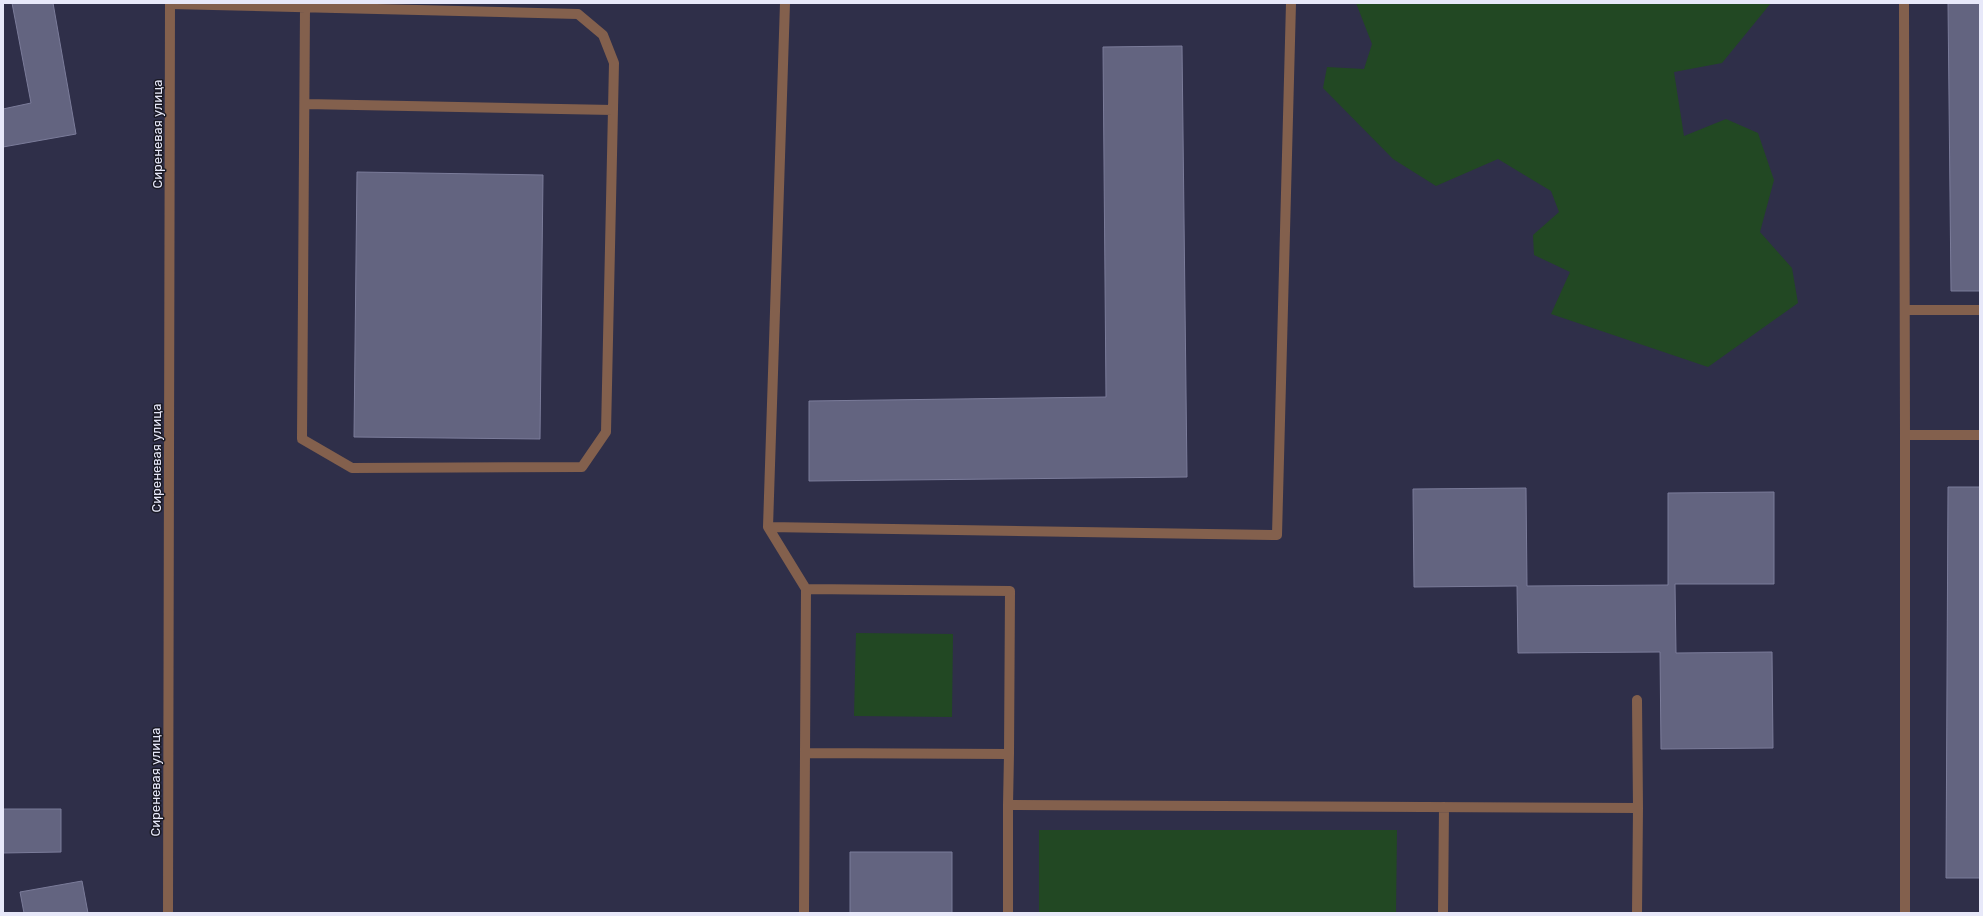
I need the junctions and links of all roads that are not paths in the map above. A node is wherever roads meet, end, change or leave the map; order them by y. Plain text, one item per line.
1 (785, 3) edge
2 (1291, 3) edge
3 (1904, 3) edge
4 (170, 4) edge
5 (305, 8) junction
6 (305, 104) junction
7 (613, 110) junction
8 (1905, 310) junction
9 (1980, 310) edge
10 (1905, 435) junction
11 (1980, 435) edge
12 (768, 527) junction
13 (806, 589) junction
14 (1637, 700) dead end
15 (805, 753) junction
16 (1009, 754) junction
17 (1008, 805) junction
18 (1444, 807) junction
19 (1638, 808) junction
20 (168, 913) edge
21 (804, 913) edge
22 (1008, 913) edge
23 (1443, 913) edge
24 (1637, 913) edge
25 (1905, 913) edge

1 - 12 street
2 - 12 street
3 - 8 street
4 - 5 street
4 - 20 street, Сиреневая улица
5 - 6 street
5 - 7 street
6 - 7 street
6 - 7 street
8 - 9 street
8 - 10 street
10 - 11 street
10 - 25 street
12 - 13 street
13 - 15 street
13 - 16 street
14 - 19 street
15 - 16 street
15 - 21 street
16 - 17 street
17 - 18 street
17 - 22 street
18 - 19 street
18 - 23 street
19 - 24 street

